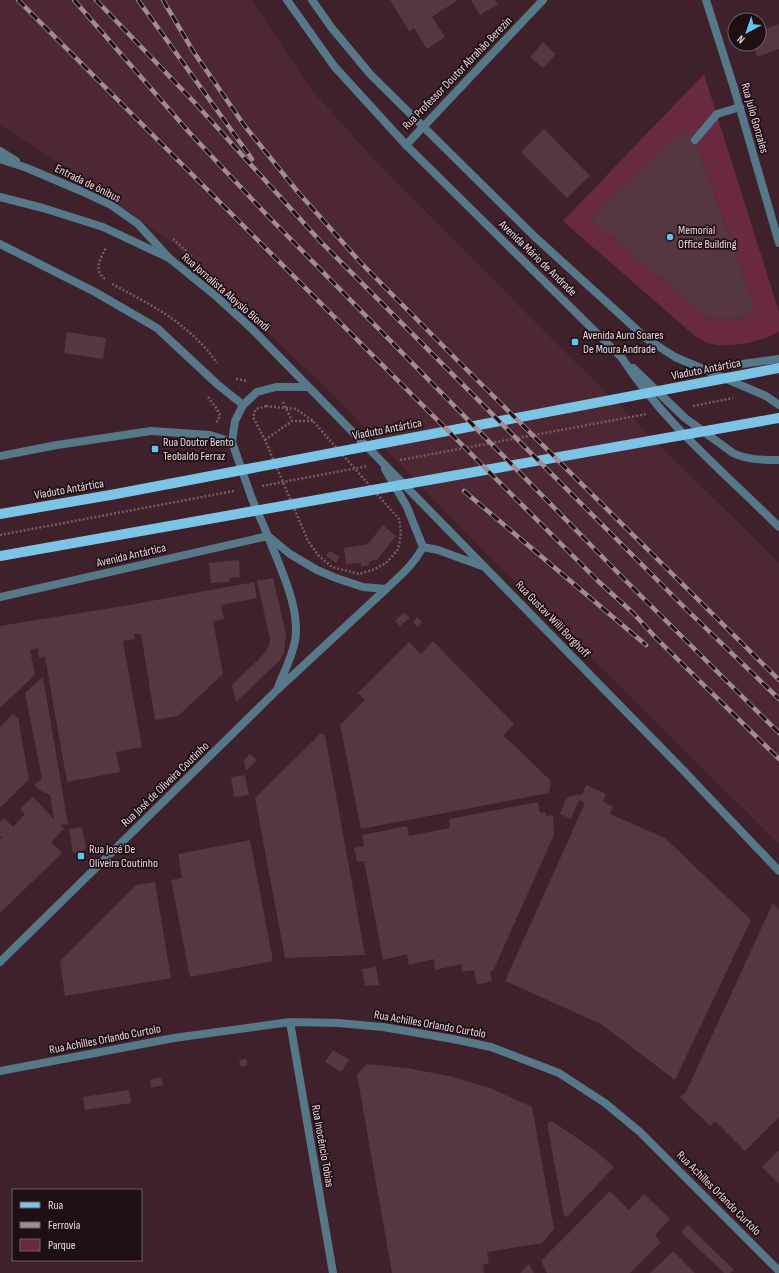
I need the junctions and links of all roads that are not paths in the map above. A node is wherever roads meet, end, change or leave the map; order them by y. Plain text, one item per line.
1 (287, 0) edge
2 (312, 0) edge
3 (543, 0) edge
4 (706, 0) edge
5 (740, 107) junction
6 (422, 126) junction
7 (694, 140) dead end
8 (406, 145) junction
9 (0, 151) edge
10 (0, 159) edge
11 (27, 168) junction
12 (0, 197) edge
13 (779, 243) edge
14 (0, 244) edge
15 (169, 258) junction
16 (622, 358) junction
17 (779, 359) edge
18 (779, 368) edge
19 (704, 369) junction
20 (308, 387) junction
21 (243, 405) junction
22 (779, 405) edge
23 (779, 418) edge
24 (232, 442) junction
25 (0, 456) edge
26 (779, 460) edge
27 (382, 463) junction
28 (0, 514) edge
29 (779, 527) edge
30 (268, 536) junction
31 (423, 547) junction
32 (0, 556) edge
33 (485, 566) junction
34 (386, 589) junction
35 (0, 597) edge
36 (277, 690) junction
37 (779, 871) edge
38 (0, 962) edge
39 (290, 1022) junction
40 (0, 1071) edge
41 (779, 1271) edge
42 (333, 1273) edge

1 - 8 street, Avenida Mário de Andrade
2 - 6 street, Avenida Mário de Andrade
3 - 6 street, Rua Professor Doutor Abrahão Berezin
4 - 5 street, Rua Julio Gonzales
5 - 7 street
5 - 13 street, Rua Julio Gonzales
6 - 8 street, Rua Professor Doutor Abrahão Berezin
6 - 19 street, Avenida Mário de Andrade
8 - 16 street, Avenida Mário de Andrade
9 - 11 street
10 - 11 street
11 - 15 street, Entrada de ônibus
12 - 15 street, Rua Jornalista Aloysio Biondi
14 - 21 street
15 - 20 street, Rua Jornalista Aloysio Biondi
16 - 26 street
16 - 29 street, Avenida Mário de Andrade
17 - 19 street
18 - 28 main road, Viaduto Antártica
19 - 22 street
20 - 21 street
20 - 27 street, Rua Gustav Willi Borghoff
21 - 24 street
23 - 32 main road
24 - 25 street
24 - 30 street
27 - 31 street
27 - 33 street, Rua Gustav Willi Borghoff
30 - 34 street
30 - 35 street, Avenida Antártica
30 - 36 street, Rua José de Oliveira Coutinho
31 - 33 street
31 - 34 street
33 - 37 street, Rua Gustav Willi Borghoff
34 - 36 street, Rua José de Oliveira Coutinho
36 - 38 street, Rua José de Oliveira Coutinho
39 - 40 street, Rua Achilles Orlando Curtolo
39 - 41 street, Rua Achilles Orlando Curtolo
39 - 42 street, Rua Inocêncio Tobias

